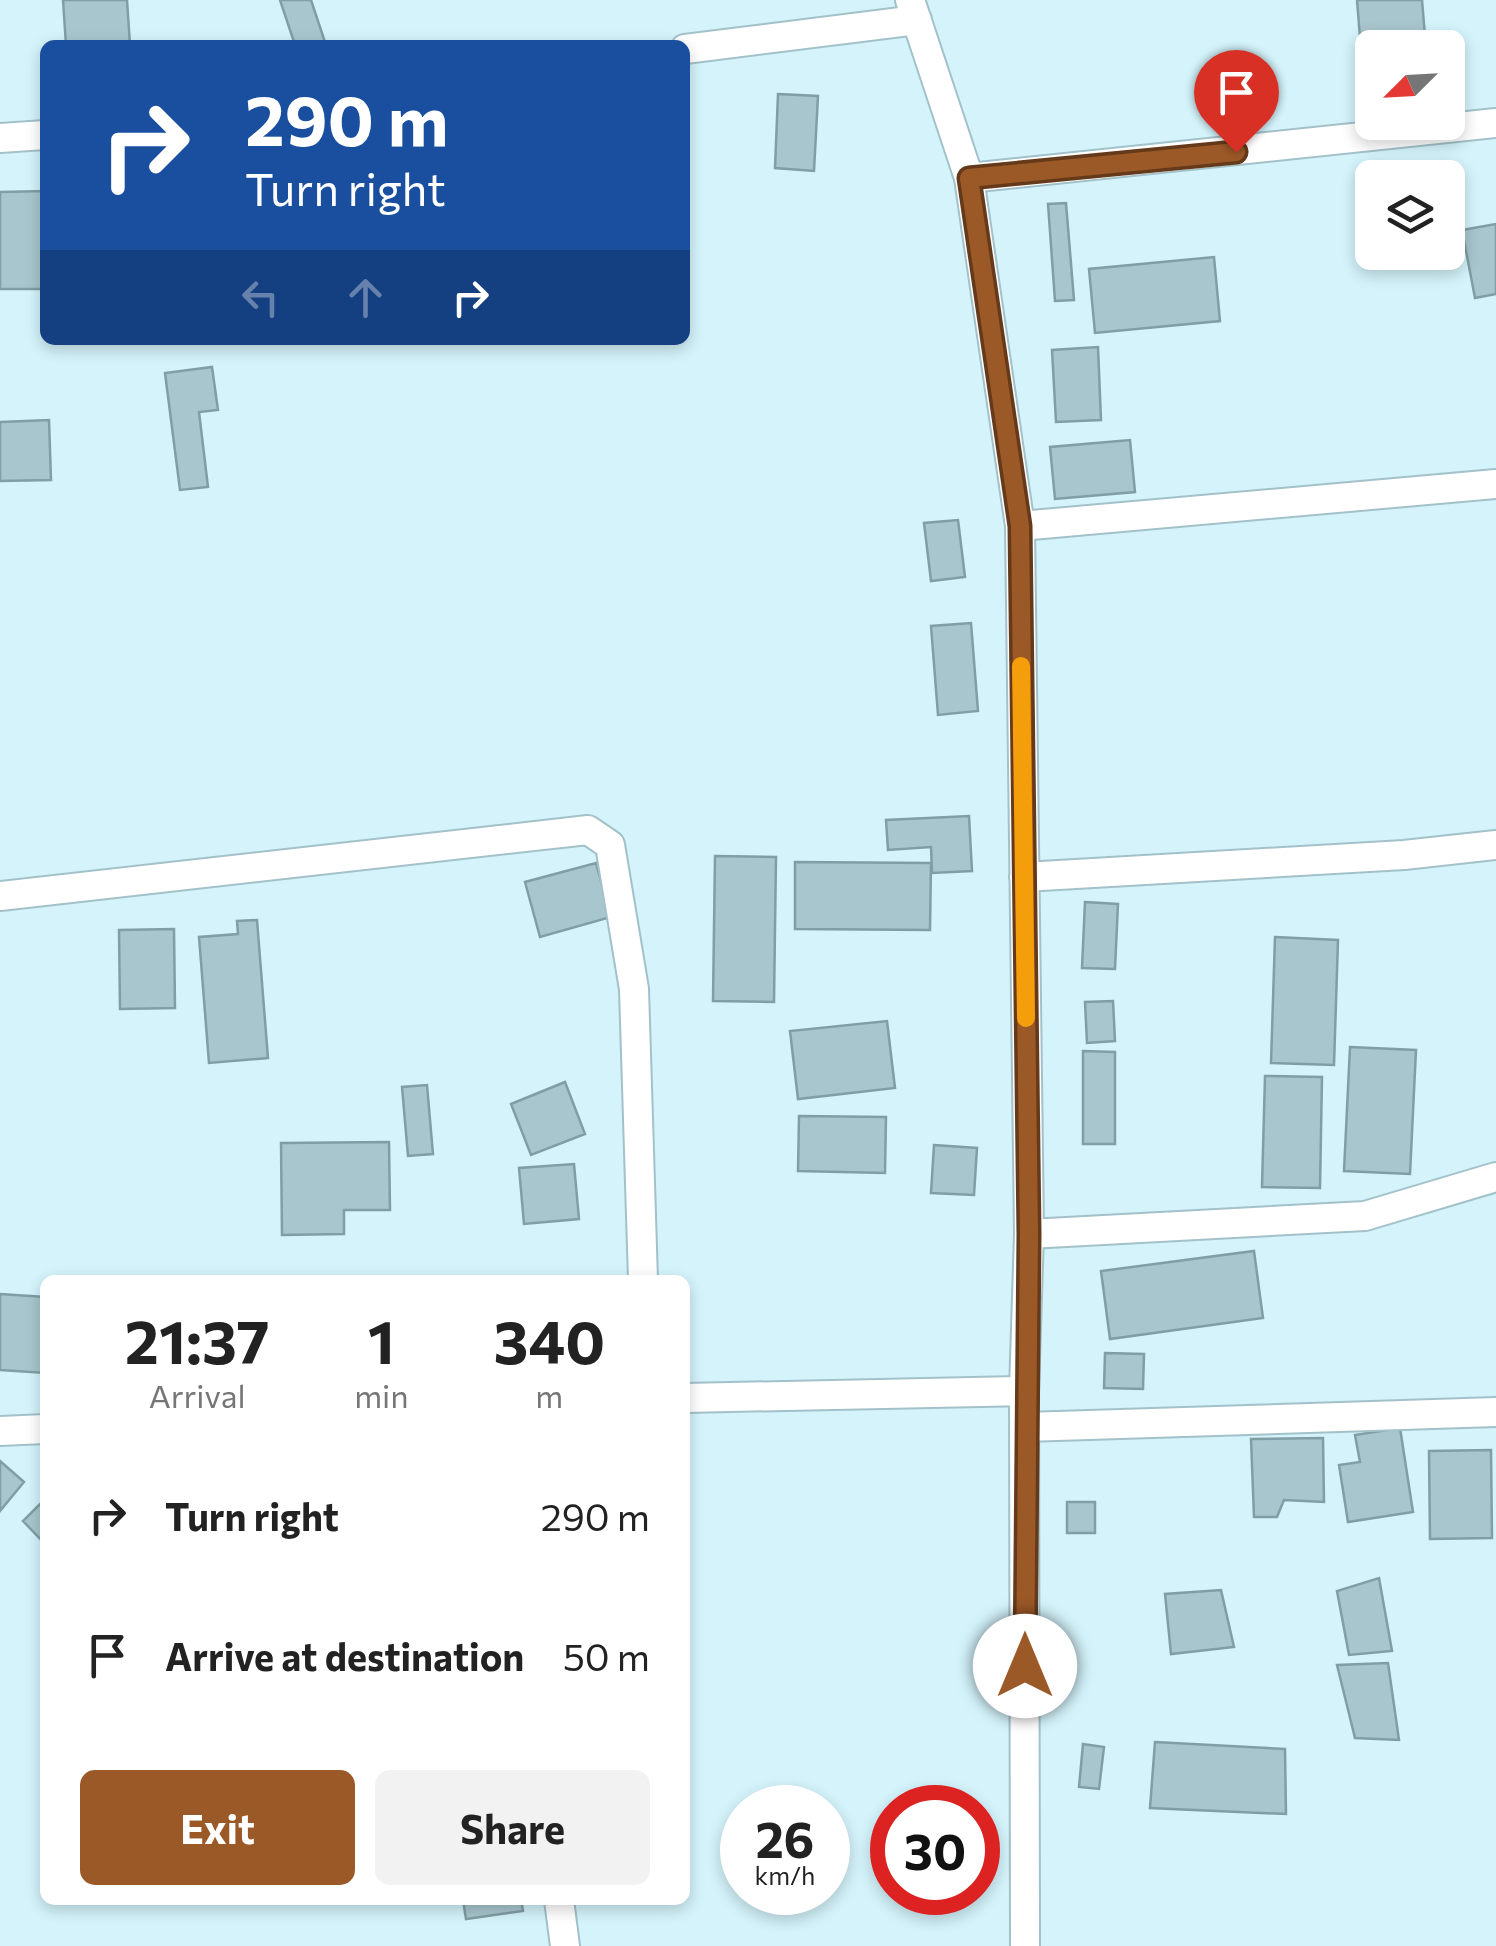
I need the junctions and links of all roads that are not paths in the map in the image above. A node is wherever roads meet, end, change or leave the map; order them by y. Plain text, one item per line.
1 (914, 10) edge
2 (690, 48) edge
3 (1496, 123) edge
4 (40, 135) edge
5 (0, 138) edge
6 (969, 178) junction
7 (1496, 484) edge
8 (1020, 526) junction
9 (1496, 844) edge
10 (1024, 877) junction
11 (0, 896) edge
12 (1496, 1177) edge
13 (1029, 1234) junction
14 (643, 1275) edge
15 (1024, 1391) junction
16 (690, 1398) edge
17 (1496, 1412) edge
18 (1025, 1427) junction
19 (40, 1429) edge
20 (0, 1432) edge
21 (560, 1905) edge
22 (565, 1946) edge
23 (1024, 1946) edge

1 - 2 street
1 - 6 street
3 - 6 street
4 - 5 street
6 - 8 street
7 - 8 street
8 - 10 street
9 - 10 street
10 - 13 street
11 - 14 street
12 - 13 street
13 - 15 street
15 - 16 street
15 - 18 street
17 - 18 street
18 - 23 street
19 - 20 street
21 - 22 street

